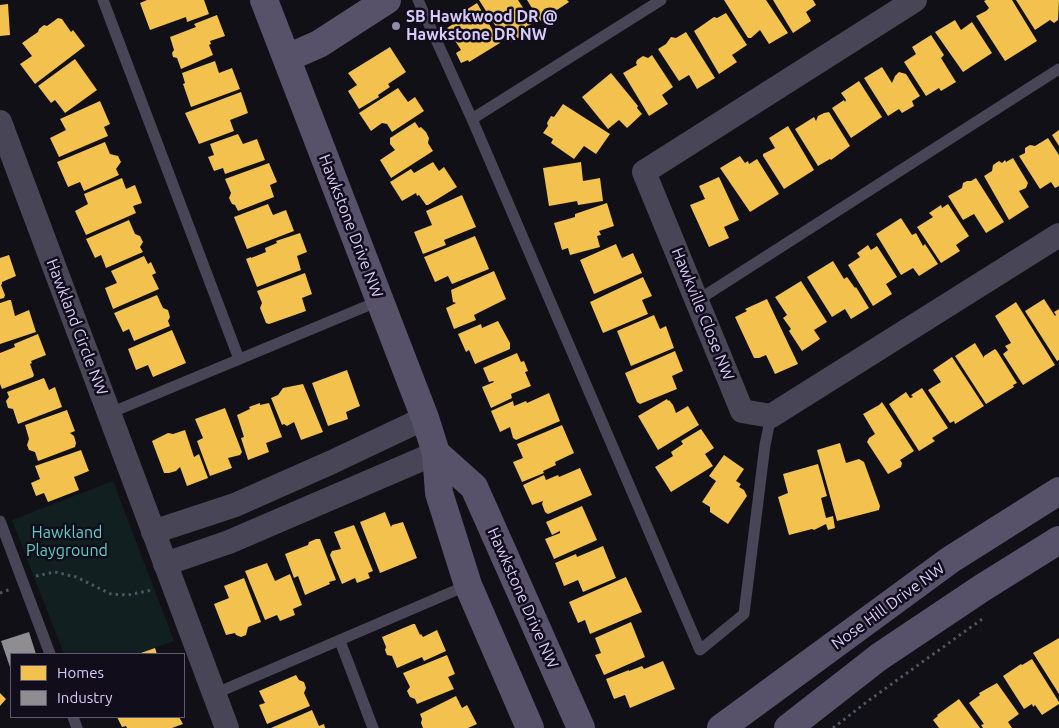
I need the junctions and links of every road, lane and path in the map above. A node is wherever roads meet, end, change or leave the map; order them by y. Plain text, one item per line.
1 (103, 0) edge
2 (264, 0) edge
3 (387, 0) edge
4 (418, 0) edge
5 (661, 0) edge
6 (915, 0) edge
7 (287, 58) junction
8 (1059, 69) edge
9 (472, 119) junction
10 (0, 122) edge
11 (1059, 235) edge
12 (698, 300) junction
13 (379, 301) junction
14 (239, 359) junction
15 (110, 413) junction
16 (771, 416) junction
17 (424, 418) junction
18 (436, 453) junction
19 (1059, 491) edge
20 (0, 521) edge
21 (153, 532) junction
22 (1059, 540) edge
23 (165, 564) junction
24 (24, 584) junction
25 (468, 585) junction
26 (156, 589) dead end
27 (0, 593) edge
28 (992, 613) dead end
29 (340, 641) junction
30 (50, 653) edge
31 (214, 694) junction
32 (227, 728) edge
33 (373, 728) edge
34 (530, 728) edge
35 (581, 728) edge
36 (721, 728) edge
37 (788, 728) edge
38 (833, 728) edge

1 - 14 lane
2 - 7 street, Hawkstone Drive NW
3 - 7 street
4 - 9 lane
5 - 9 lane
6 - 12 street, Hawkville Close NW
7 - 13 street, Hawkstone Drive NW
8 - 12 lane
9 - 16 lane
10 - 15 street, Hawkland Circle NW
11 - 16 street
12 - 16 street, Hawkville Close NW
13 - 14 lane
13 - 17 street, Hawkstone Drive NW
14 - 15 lane
15 - 21 street, Hawkland Circle NW
17 - 18 street, Hawkstone Drive NW
17 - 21 street
18 - 23 street
18 - 25 street, Hawkstone Drive NW
18 - 35 street, Hawkstone Drive NW
19 - 36 street, Nose Hill Drive NW
20 - 24 lane
21 - 23 street, Hawkland Circle NW
22 - 37 street
23 - 31 street, Hawkland Circle NW
24 - 26 path
24 - 27 path
24 - 30 lane
25 - 29 lane
25 - 34 street, Hawkstone Drive NW
28 - 38 path
29 - 31 lane
29 - 33 lane
31 - 32 street, Hawkland Circle NW

